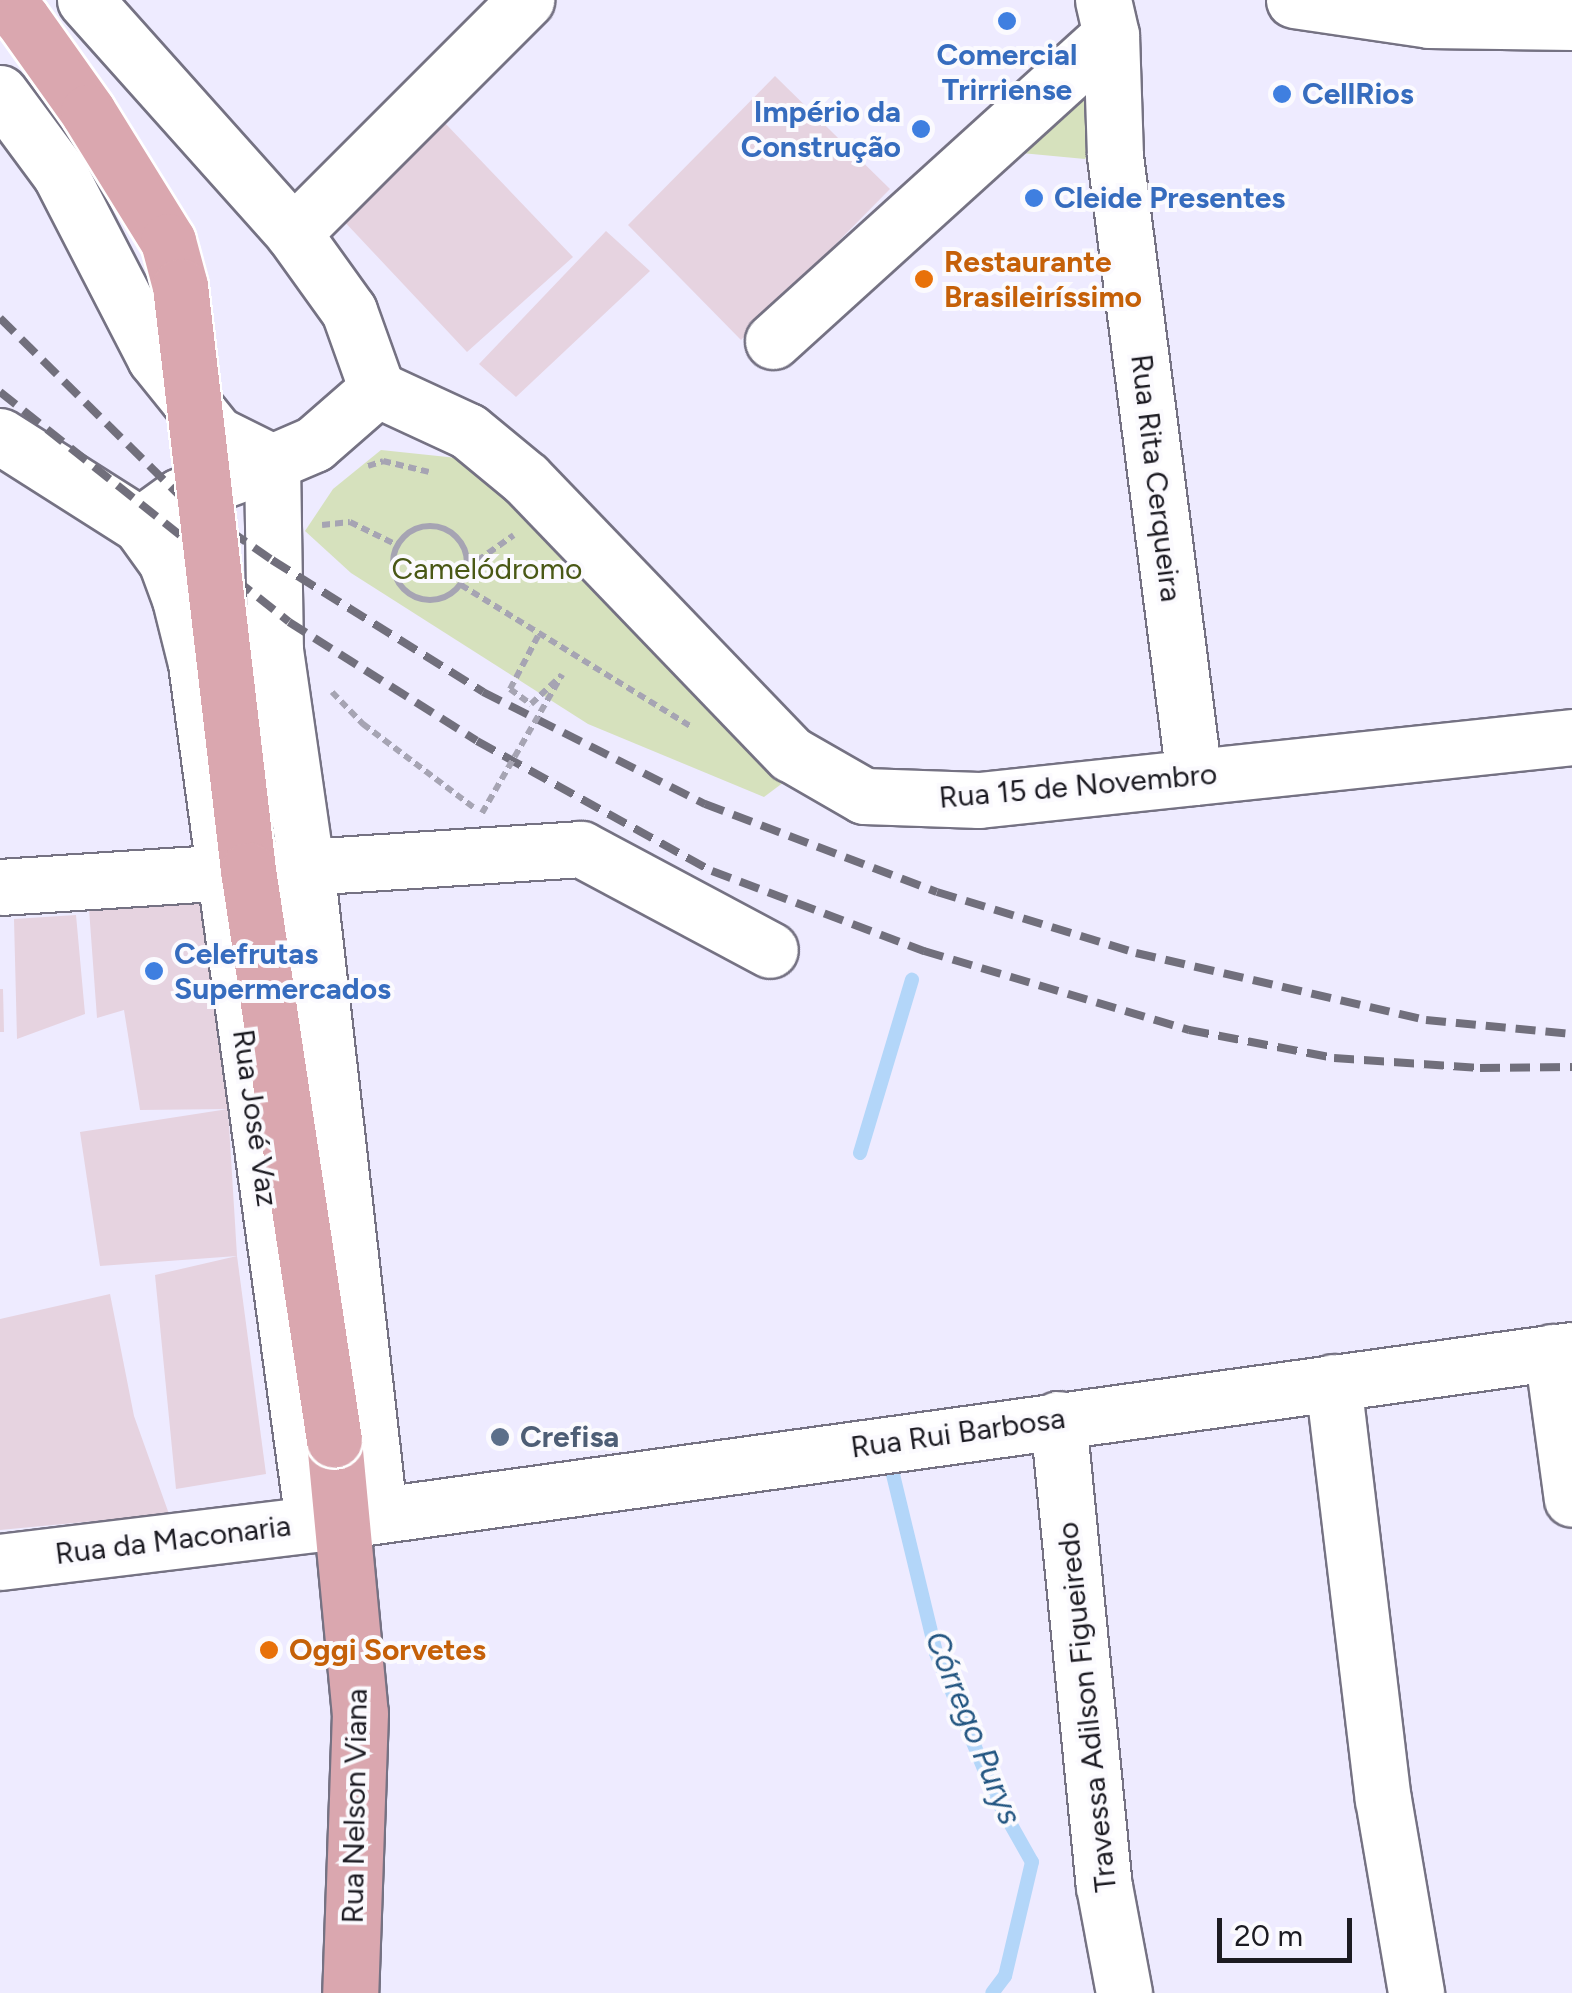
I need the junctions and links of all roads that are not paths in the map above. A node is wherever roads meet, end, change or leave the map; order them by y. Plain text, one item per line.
1 (2, 0) edge
2 (85, 0) edge
3 (526, 0) edge
4 (1294, 0) edge
5 (1107, 18) edge
6 (1572, 22) edge
7 (0, 92) edge
8 (293, 233) junction
9 (772, 341) dead end
10 (378, 389) junction
11 (0, 436) edge
12 (272, 462) junction
13 (140, 525) junction
14 (1572, 737) edge
15 (1194, 777) junction
16 (306, 866) junction
17 (221, 874) junction
18 (0, 887) edge
19 (770, 950) dead end
20 (1562, 1351) edge
21 (1333, 1382) junction
22 (1058, 1419) junction
23 (1572, 1499) edge
24 (346, 1518) junction
25 (0, 1562) edge
26 (350, 1993) edge
27 (1124, 1993) edge
28 (1416, 1993) edge

1 - 24 main road, Rua Nelson Viana, bridge
2 - 8 street
3 - 8 street
4 - 6 street
5 - 9 street
5 - 15 street, Rua Rita Cerqueira
7 - 12 street
8 - 10 street
10 - 12 street
10 - 15 street, Rua 15 de Novembro
11 - 13 street
12 - 13 street
12 - 16 street
13 - 17 street, Rua José Vaz
14 - 15 street, Rua 15 de Novembro
16 - 17 street
16 - 19 street
16 - 24 street
17 - 18 street
17 - 24 street, Rua José Vaz
20 - 21 street, Rua Rui Barbosa
20 - 23 street
21 - 22 street, Rua Rui Barbosa
21 - 28 street
22 - 24 street, Rua Rui Barbosa
22 - 27 street, Travessa Adilson Figueiredo
24 - 25 street, Rua da Maconaria
24 - 26 main road, Rua Nelson Viana

